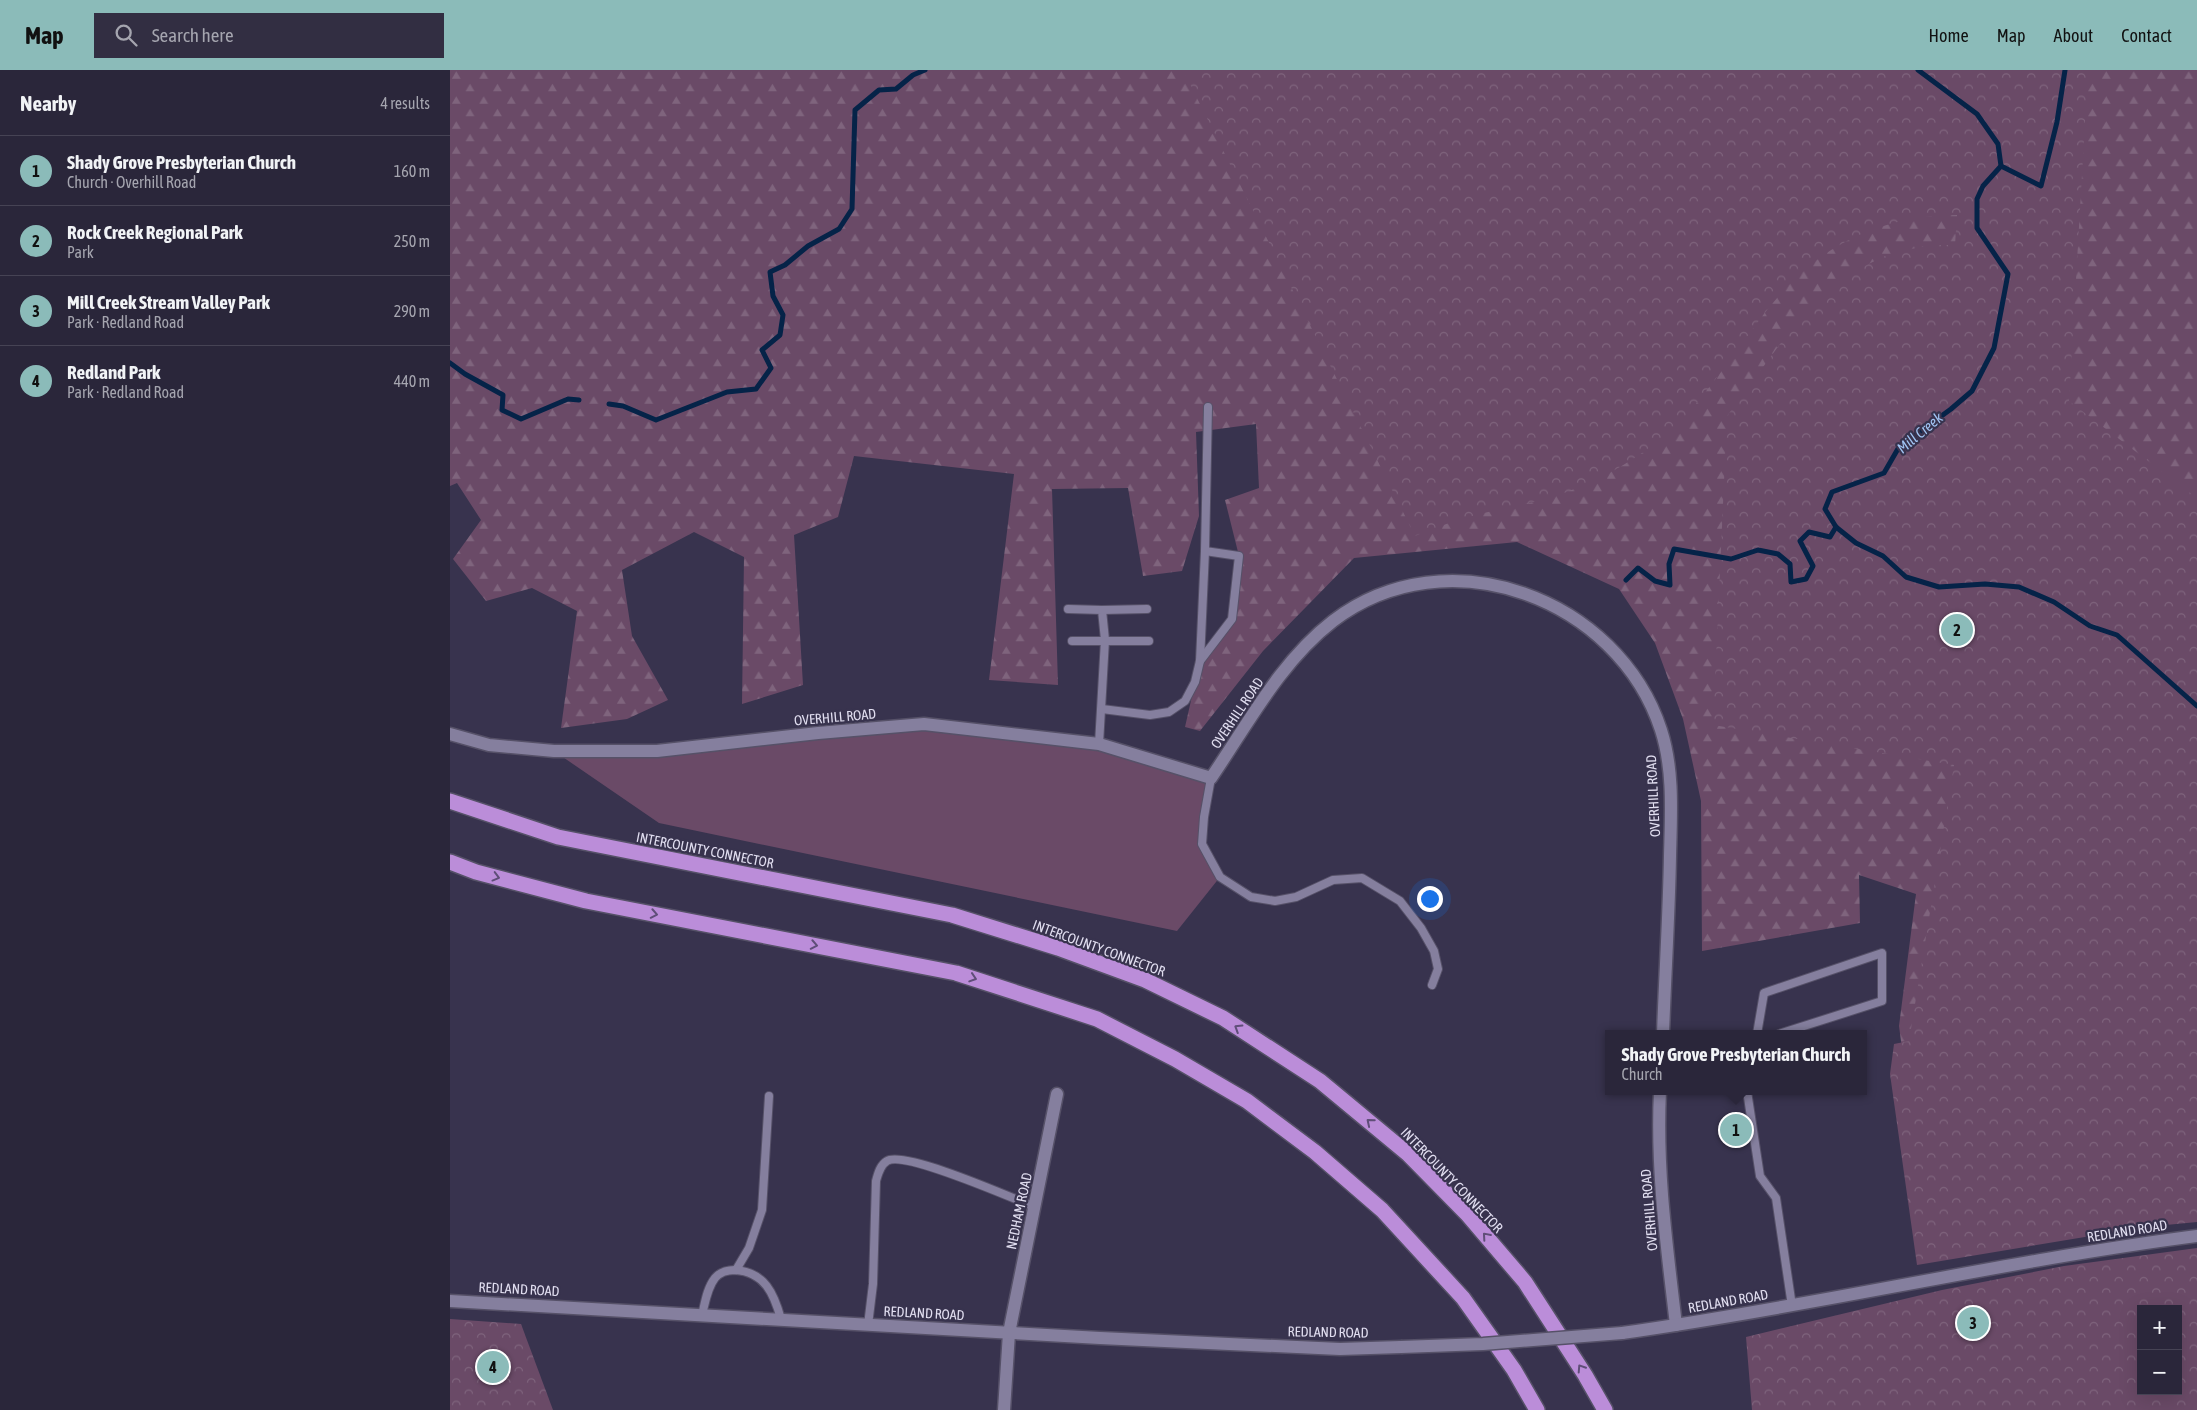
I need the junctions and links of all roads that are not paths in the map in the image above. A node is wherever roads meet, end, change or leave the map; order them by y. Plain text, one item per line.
1 (1208, 407) dead end
2 (1205, 551) junction
3 (1068, 609) dead end
4 (1147, 609) dead end
5 (1102, 610) junction
6 (1105, 640) junction
7 (1072, 641) dead end
8 (1150, 641) dead end
9 (1200, 661) junction
10 (1102, 709) junction
11 (450, 734) edge
12 (1099, 744) junction
13 (1211, 778) junction
14 (450, 801) edge
15 (450, 862) edge
16 (1432, 985) dead end
17 (1662, 1030) edge
18 (1758, 1030) edge
19 (1791, 1030) edge
20 (1057, 1094) dead end
21 (1660, 1095) edge
22 (1748, 1095) edge
23 (769, 1096) dead end
24 (1035, 1207) junction
25 (2197, 1236) edge
26 (736, 1270) junction
27 (450, 1300) edge
28 (1792, 1306) junction
29 (702, 1315) junction
30 (781, 1320) junction
31 (868, 1325) junction
32 (1676, 1326) junction
33 (1009, 1333) junction
34 (1004, 1410) edge
35 (1537, 1410) edge
36 (1605, 1410) edge

1 - 2 lane
2 - 9 lane
2 - 9 lane
3 - 5 lane
4 - 5 lane
5 - 6 lane
6 - 7 lane
6 - 8 lane
6 - 10 lane
9 - 10 lane
10 - 12 lane
11 - 12 street, OVERHILL ROAD
12 - 13 street, OVERHILL ROAD
13 - 16 lane
13 - 17 street, OVERHILL ROAD
36 -> 14 highway, INTERCOUNTY CONNECTOR
15 -> 35 highway
18 - 19 lane
20 - 24 street, NEDHAM ROAD
21 - 32 street, OVERHILL ROAD
22 - 28 lane
23 - 26 lane
24 - 31 lane
24 - 33 street, NEDHAM ROAD
25 - 28 street, REDLAND ROAD
26 - 29 lane
26 - 30 lane
27 - 29 street, REDLAND ROAD
28 - 32 street, REDLAND ROAD
29 - 30 street, REDLAND ROAD
30 - 31 street, REDLAND ROAD
31 - 33 street, REDLAND ROAD
32 - 33 street, REDLAND ROAD, bridge
33 - 34 street, NEDHAM ROAD

